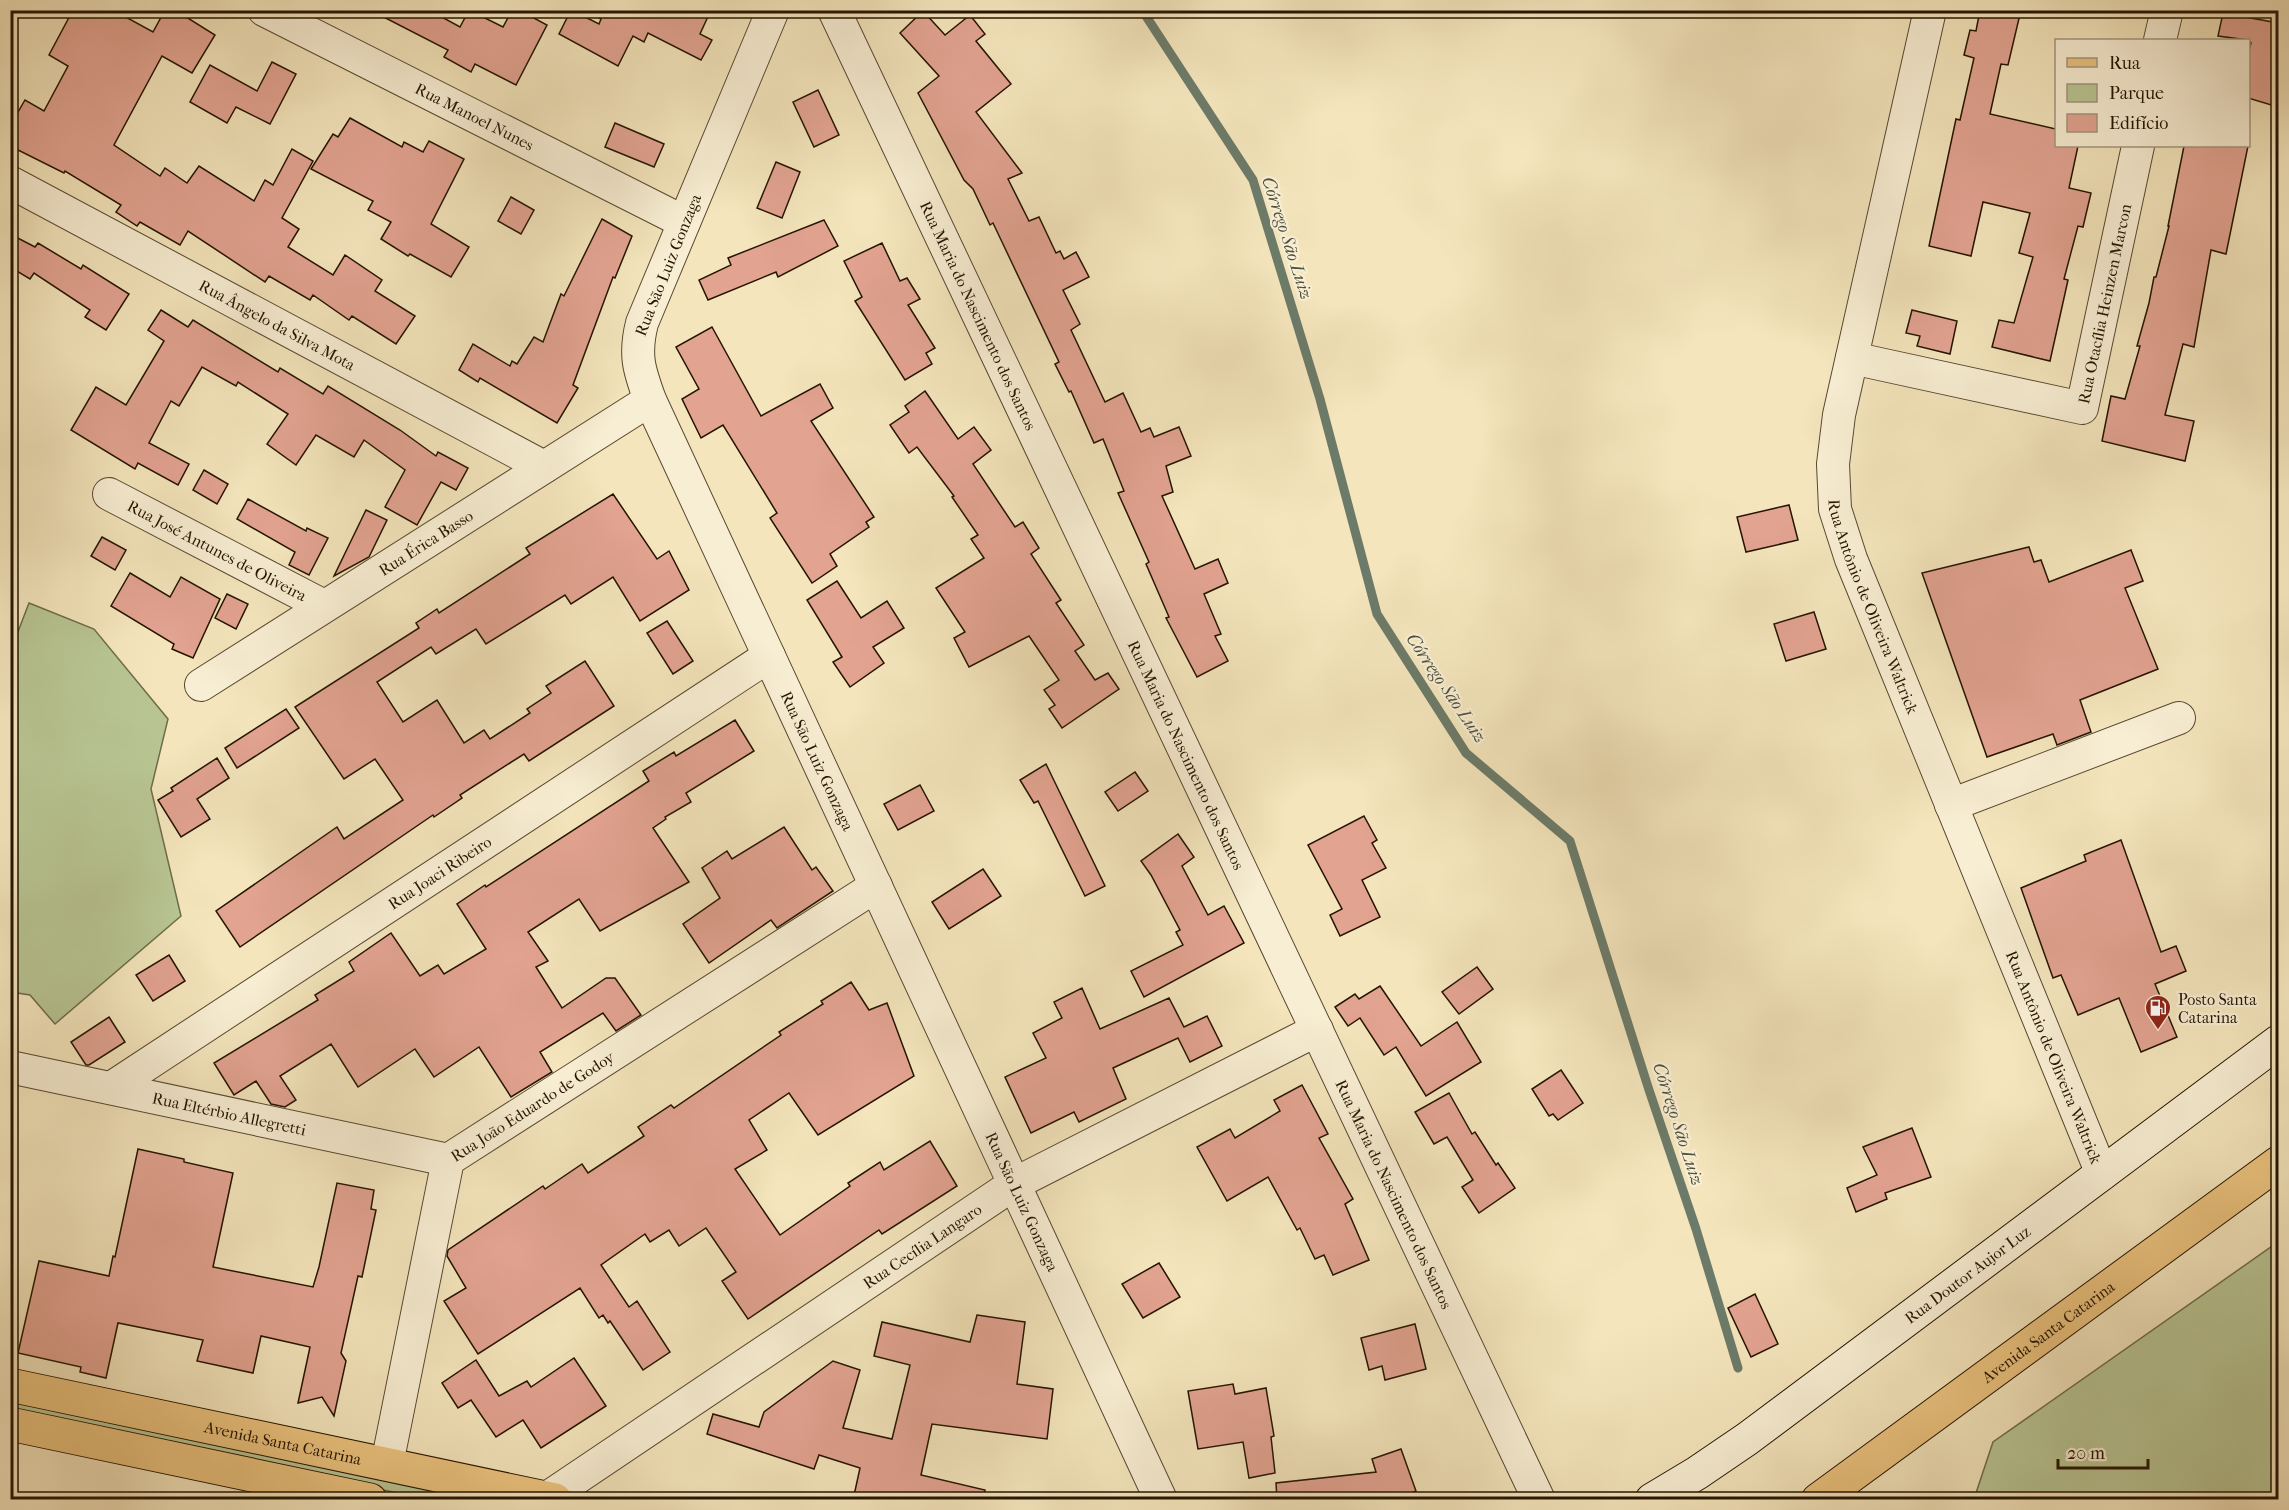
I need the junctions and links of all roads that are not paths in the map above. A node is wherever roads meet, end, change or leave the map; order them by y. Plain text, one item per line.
1 (264, 10) edge
2 (773, 10) edge
3 (834, 10) edge
4 (1930, 10) edge
5 (2167, 10) edge
6 (2160, 39) edge
7 (2138, 147) edge
8 (10, 182) edge
9 (684, 222) junction
10 (1852, 358) junction
11 (650, 400) junction
12 (544, 467) junction
13 (109, 494) dead end
14 (324, 606) junction
15 (769, 656) junction
16 (201, 685) dead end
17 (2179, 718) dead end
18 (1951, 805) junction
19 (876, 886) junction
20 (1317, 1030) junction
21 (2278, 1042) edge
22 (10, 1067) edge
23 (111, 1088) junction
24 (448, 1160) junction
25 (2278, 1163) edge
26 (2102, 1174) junction
27 (1014, 1184) junction
28 (10, 1385) edge
29 (10, 1424) edge
30 (387, 1464) junction
31 (551, 1499) edge
32 (370, 1500) edge
33 (1161, 1500) edge
34 (1539, 1500) edge
35 (1652, 1500) edge
36 (1818, 1500) edge

1 - 9 street, Rua Manoel Nunes
2 - 9 street, Rua São Luiz Gonzaga
3 - 20 street, Rua Maria do Nascimento dos Santos
4 - 10 street, Rua Antônio de Oliveira Waltrick
5 - 6 street
7 - 10 street, Rua Otacília Heinzen Marcon
8 - 12 street, Rua Ângelo da Silva Mota
9 - 11 street, Rua São Luiz Gonzaga
10 - 18 street, Rua Antônio de Oliveira Waltrick
11 - 12 street, Rua Érica Basso
11 - 15 street, Rua São Luiz Gonzaga
12 - 14 street, Rua Érica Basso
13 - 14 street, Rua José Antunes de Oliveira
14 - 16 street, Rua Érica Basso
15 - 19 street, Rua São Luiz Gonzaga
15 - 23 street, Rua Joaci Ribeiro
17 - 18 street
18 - 26 street, Rua Antônio de Oliveira Waltrick
19 - 24 street, Rua João Eduardo de Godoy
19 - 27 street, Rua São Luiz Gonzaga
20 - 27 street, Rua Cecília Langaro
20 - 34 street, Rua Maria do Nascimento dos Santos
21 - 26 street, Rua Doutor Aujor Luz
22 - 23 street, Rua Eltérbio Allegretti
23 - 24 street, Rua Eltérbio Allegretti
24 - 30 street, Rua João Eduardo de Godoy
25 - 36 main road, Avenida Santa Catarina
26 - 35 street, Rua Doutor Aujor Luz
27 - 31 street, Rua Cecília Langaro
27 - 33 street, Rua São Luiz Gonzaga
28 - 30 main road, Avenida Santa Catarina
29 - 32 main road
30 - 31 main road, Avenida Santa Catarina

